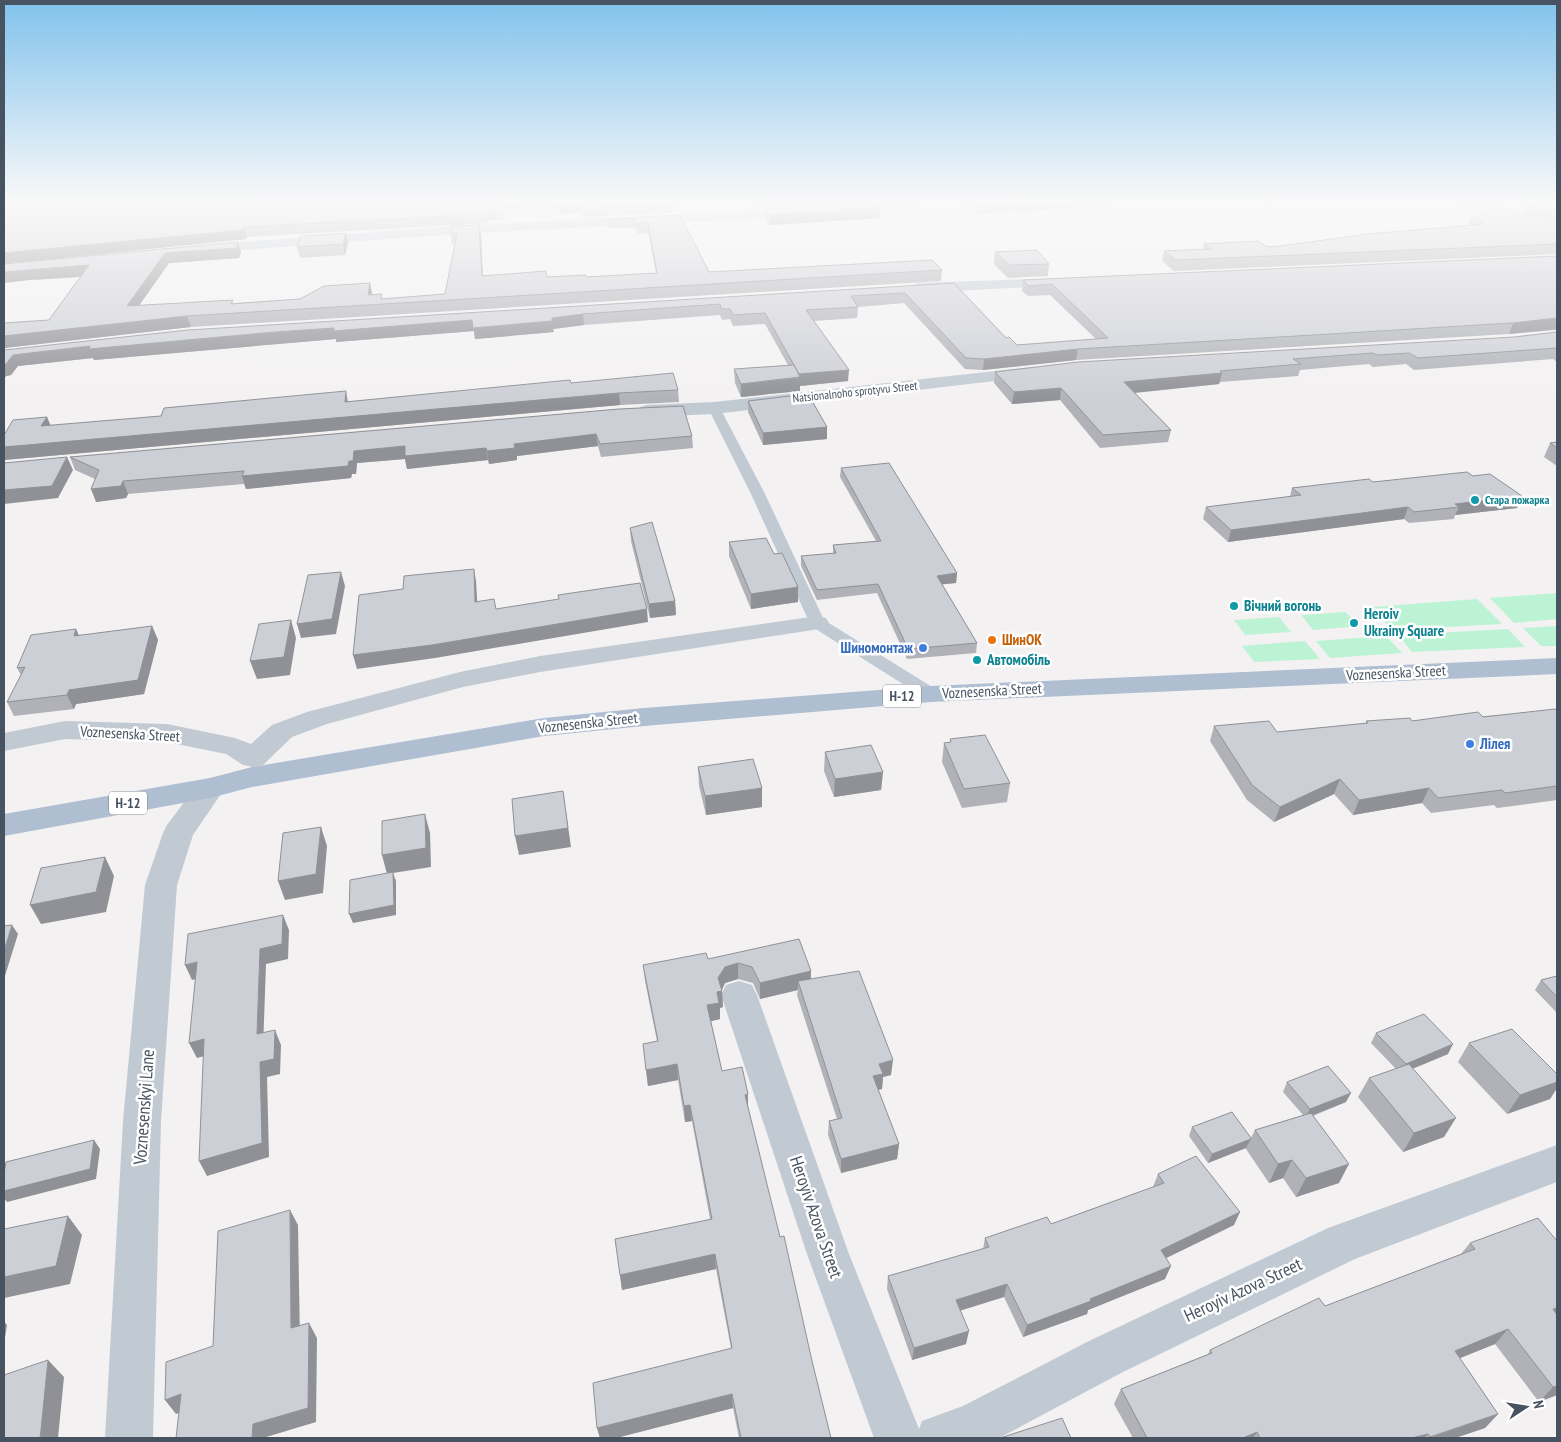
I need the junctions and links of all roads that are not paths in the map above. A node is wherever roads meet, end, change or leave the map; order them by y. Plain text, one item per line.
1 (1077, 282) edge
2 (907, 289) edge
3 (1048, 370) edge
4 (714, 408) junction
5 (630, 412) edge
6 (817, 623) junction
7 (1557, 666) edge
8 (931, 694) junction
9 (4, 742) edge
10 (252, 768) junction
11 (210, 788) junction
12 (4, 825) edge
13 (739, 995) dead end
14 (1557, 1164) edge
15 (129, 1438) edge
16 (898, 1438) edge
17 (939, 1438) edge

1 - 2 street
3 - 4 street, Natsionalnoho sprotyvu Street
4 - 5 street, Natsionalnoho sprotyvu Street
4 - 6 lane
6 - 8 lane
6 - 10 street, Voznesenska Street
7 - 8 main road, Voznesenska Street / Н-12
8 - 10 main road, Voznesenska Street / Н-12
9 - 10 street, Voznesenska Street
10 - 11 main road, Voznesenska Street / Н-12
11 - 12 main road, Voznesenska Street / Н-12
11 - 15 street, Voznesenskyi Lane
13 - 16 street, Heroyiv Azova Street
14 - 17 street, Heroyiv Azova Street

